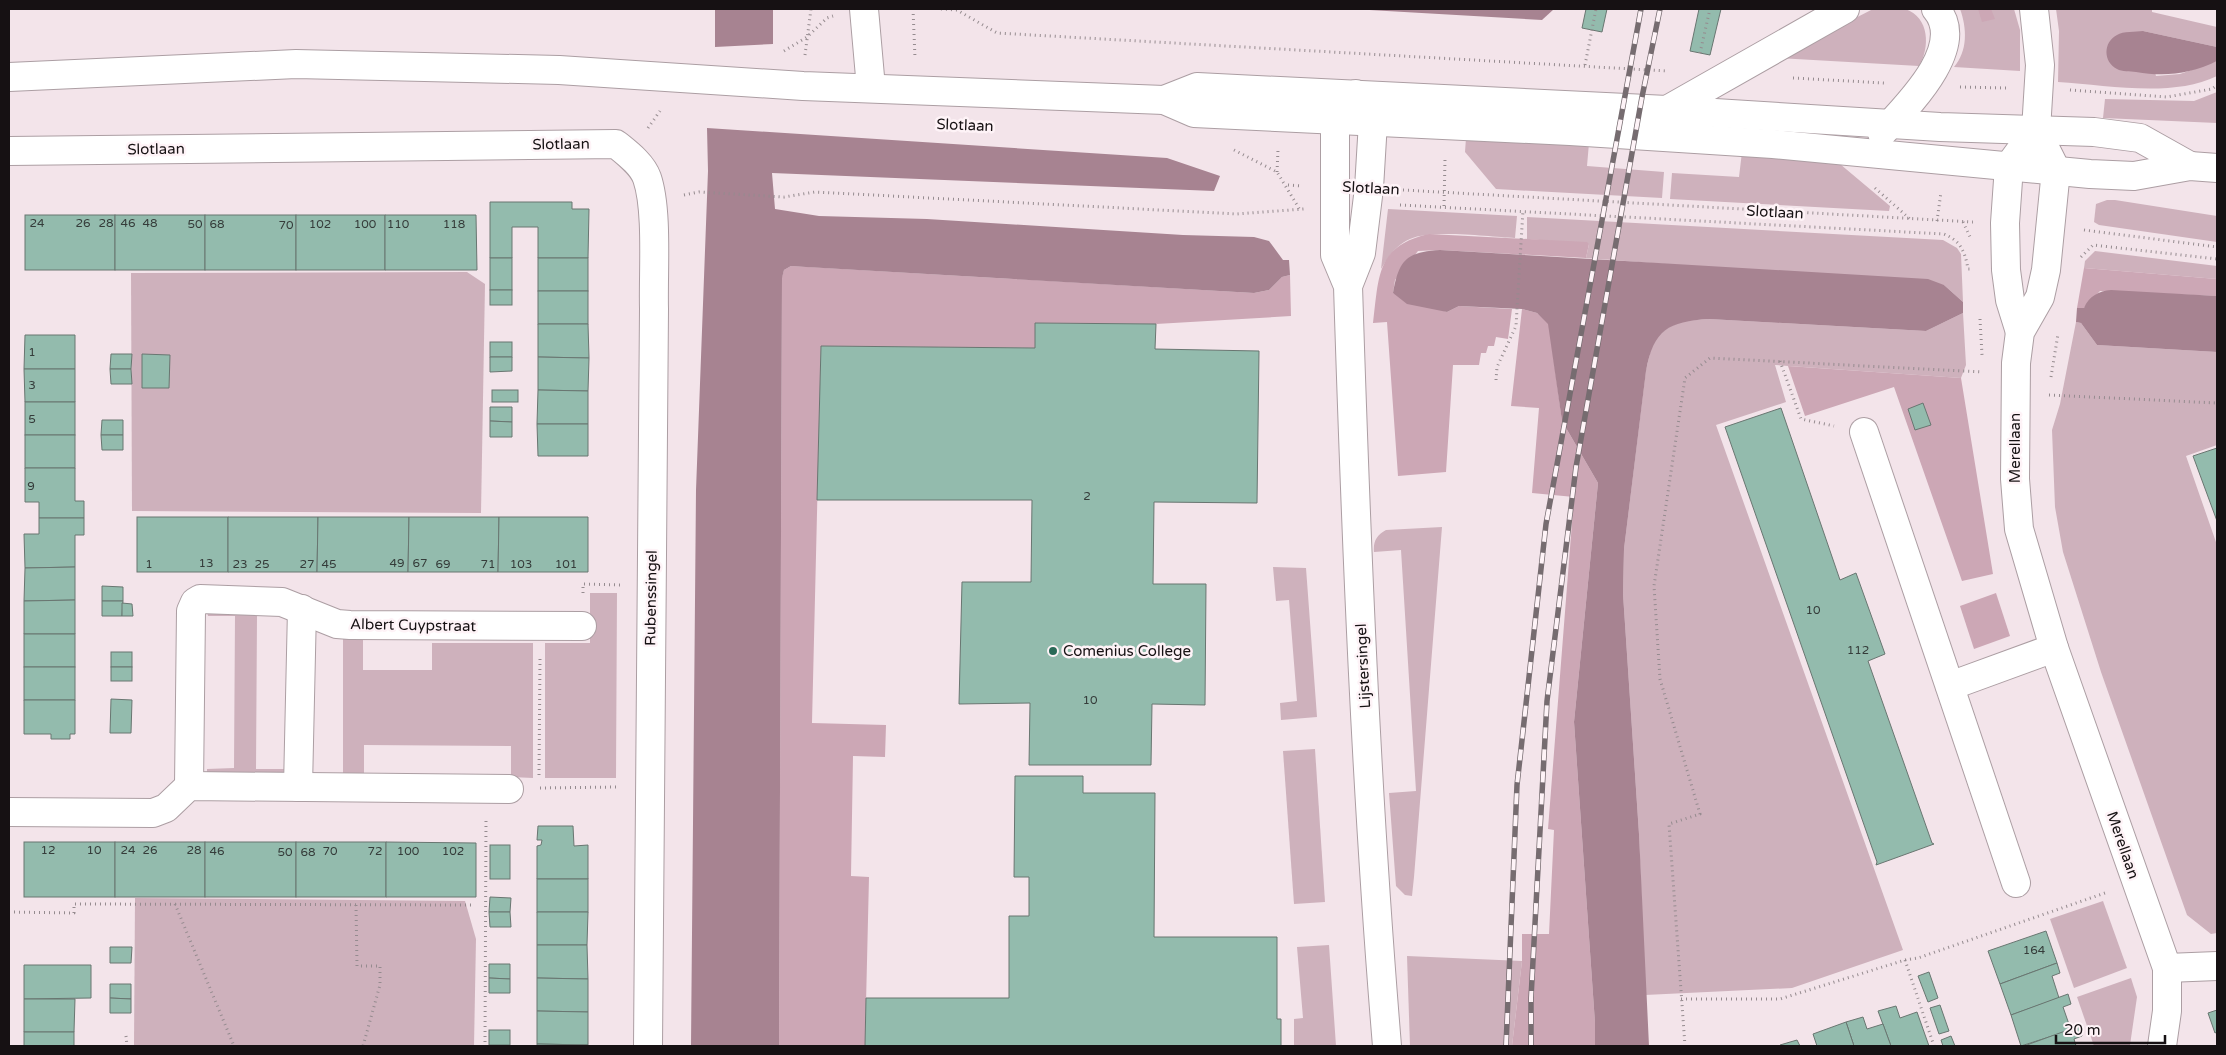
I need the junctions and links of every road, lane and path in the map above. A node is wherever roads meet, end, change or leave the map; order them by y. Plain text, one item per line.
1 (811, 9) edge
2 (864, 9) edge
3 (941, 9) edge
4 (1596, 9) edge
5 (1710, 9) edge
6 (1845, 9) edge
7 (1936, 9) edge
8 (2034, 9) edge
9 (807, 36) dead end
10 (1584, 65) junction
11 (1668, 71) dead end
12 (1727, 74) junction
13 (9, 77) edge
14 (1784, 78) dead end
15 (1888, 83) dead end
16 (2217, 85) edge
17 (871, 88) junction
18 (2038, 89) junction
19 (1356, 94) junction
20 (1164, 100) junction
21 (1667, 110) junction
22 (668, 112) dead end
23 (1336, 120) junction
24 (1373, 122) junction
25 (1890, 124) junction
26 (2036, 130) junction
27 (1225, 148) dead end
28 (9, 151) edge
29 (1864, 152) junction
30 (631, 156) junction
31 (2009, 166) junction
32 (2190, 166) junction
33 (2217, 168) edge
34 (2056, 170) junction
35 (1335, 186) junction
36 (1369, 188) junction
37 (699, 192) dead end
38 (784, 197) dead end
39 (1523, 210) dead end
40 (1937, 221) dead end
41 (1348, 286) junction
42 (2020, 332) junction
43 (1780, 361) junction
44 (1982, 372) dead end
45 (1496, 380) dead end
46 (2048, 395) dead end
47 (2217, 402) edge
48 (1864, 432) joint
49 (302, 610) junction
50 (540, 626) junction
51 (582, 626) dead end
52 (2054, 648) junction
53 (1950, 686) junction
54 (189, 786) junction
55 (298, 787) junction
56 (649, 787) junction
57 (539, 788) junction
58 (498, 789) junction
59 (9, 812) edge
60 (2016, 883) dead end
61 (2136, 883) junction
62 (175, 904) junction
63 (356, 905) junction
64 (472, 905) dead end
65 (9, 912) edge
66 (1905, 960) junction
67 (2217, 966) edge
68 (2167, 968) junction
69 (1681, 999) junction
70 (126, 1036) dead end
71 (485, 1042) dead end
72 (126, 1046) edge
73 (234, 1046) edge
74 (363, 1046) edge
75 (648, 1046) edge
76 (1387, 1046) edge
77 (1685, 1046) edge
78 (1934, 1046) edge
79 (2162, 1046) edge

1 - 9 path
2 - 17 street
3 - 10 path
4 - 10 path
5 - 12 path
6 - 12 street
7 - 25 street
8 - 18 street
10 - 11 path
12 - 21 street
13 - 17 street
14 - 15 path
16 - 18 path
17 - 20 street
18 - 26 street
19 - 20 street
19 - 21 street
19 - 23 street
19 - 24 street
20 - 23 street
21 - 25 street
22 - 30 path
23 - 24 street
23 - 35 street, Lijstersingel
24 - 29 street
24 - 36 street, Lijstersingel
25 - 26 street
25 - 29 street
26 - 31 street
26 - 32 street
26 - 34 street
27 - 35 path, Slotlaan
28 - 30 street, Slotlaan
29 - 31 street
30 - 56 street, Rubenssingel
31 - 34 street
31 - 42 street, Merellaan
32 - 33 street
32 - 34 street
34 - 42 street, Merellaan
35 - 41 street, Lijstersingel
36 - 40 path, Slotlaan
36 - 41 street, Lijstersingel
37 - 38 path
39 - 45 path
41 - 76 street, Lijstersingel
42 - 52 street, Merellaan
43 - 44 path
43 - 48 path
43 - 69 path
46 - 47 path
48 - 53 street
49 - 50 street, Albert Cuypstraat
49 - 54 street, Albert Cuypstraat
49 - 55 street
50 - 51 street, Albert Cuypstraat
50 - 57 path
52 - 53 street
52 - 61 street, Merellaan
53 - 60 street
54 - 55 street
54 - 59 street
55 - 58 street
56 - 57 path
56 - 75 street, Rubenssingel
57 - 58 path
58 - 71 path
61 - 66 path
61 - 68 street, Merellaan
62 - 63 path
62 - 65 path
62 - 73 path
63 - 64 path
63 - 74 path
66 - 69 path
66 - 78 path
67 - 68 street
68 - 79 street, Merellaan
69 - 77 path
70 - 72 path

